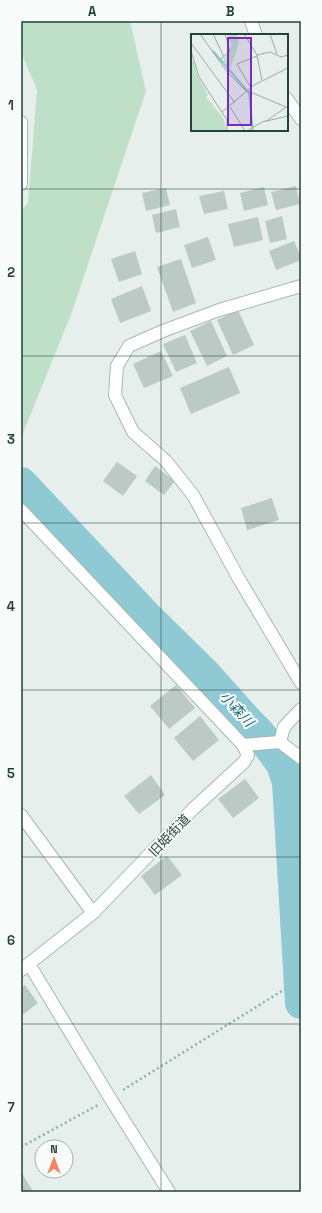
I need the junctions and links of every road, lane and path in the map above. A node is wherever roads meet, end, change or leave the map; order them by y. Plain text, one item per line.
1 (251, 21) edge
2 (256, 34) edge
3 (288, 100) edge
4 (301, 119) edge
5 (21, 122) edge
6 (21, 184) edge
7 (301, 286) edge
8 (21, 510) edge
9 (301, 683) edge
10 (301, 709) edge
11 (280, 742) junction
12 (243, 745) junction
13 (301, 758) edge
14 (21, 815) edge
15 (93, 913) junction
16 (25, 967) edge
17 (285, 989) dead end
18 (110, 1098) junction
19 (21, 1147) edge
20 (170, 1192) edge

1 - 2 street
3 - 4 street
5 - 6 street
7 - 9 street
8 - 12 street
10 - 11 street
11 - 12 street
11 - 13 street
12 - 15 street, 旧姫街道
14 - 15 street
15 - 16 street, 旧姫街道
16 - 18 street
17 - 18 path
18 - 19 path
18 - 20 street

